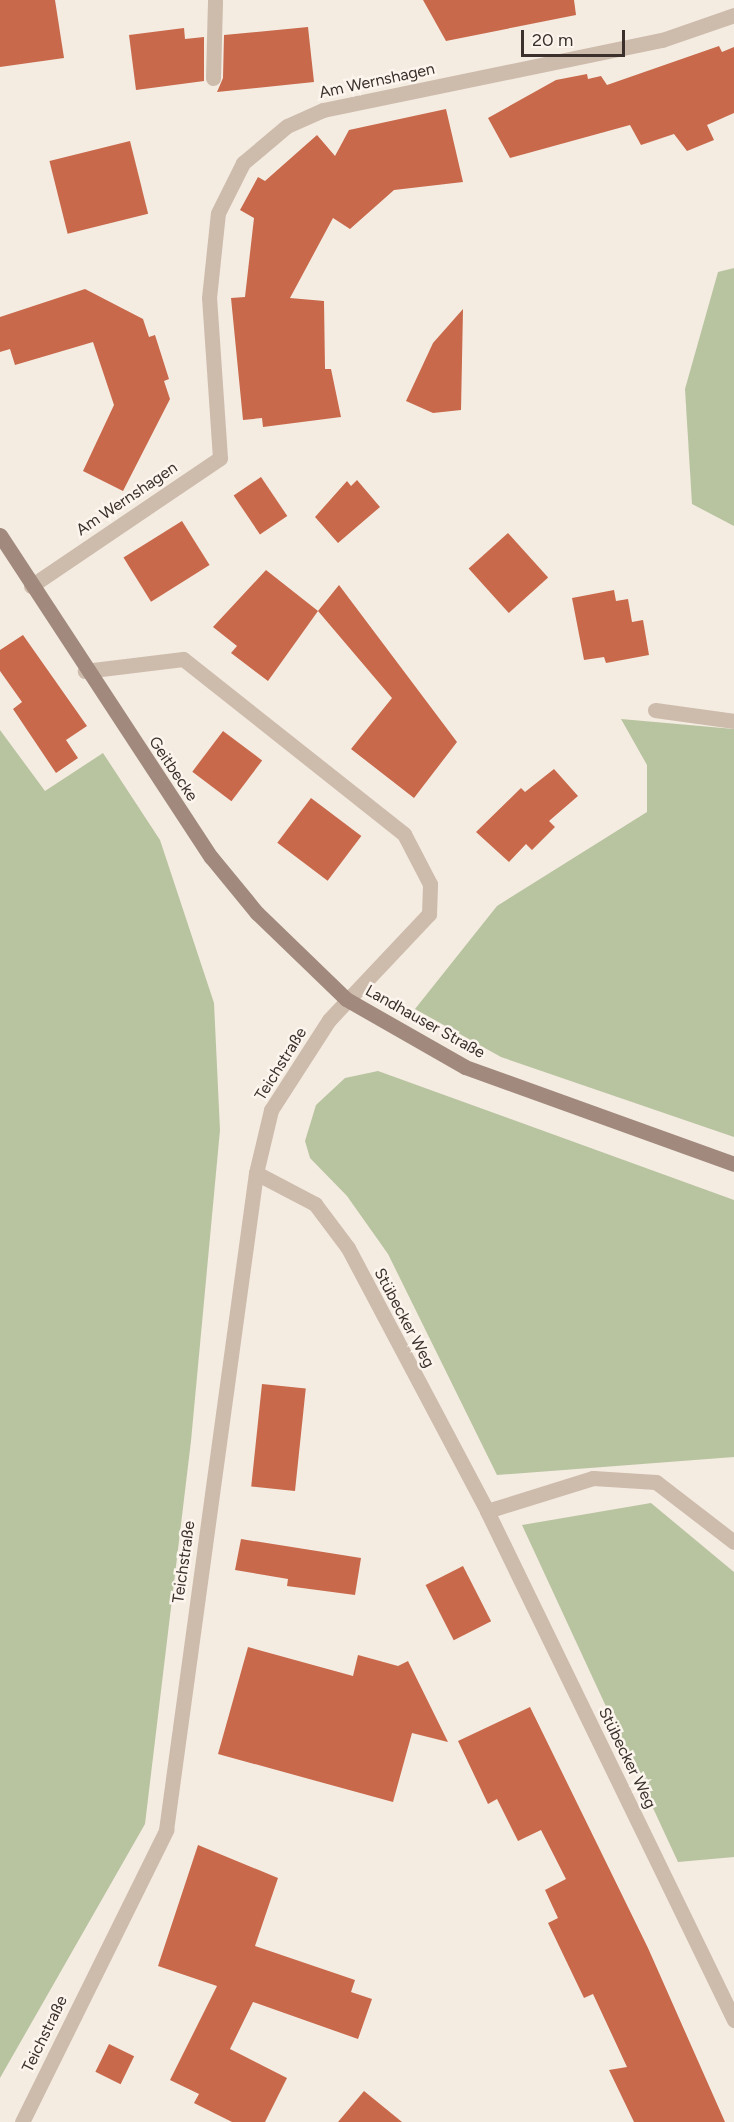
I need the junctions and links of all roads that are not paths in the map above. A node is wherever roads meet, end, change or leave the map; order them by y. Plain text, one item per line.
1 (215, 0) edge
2 (734, 15) edge
3 (213, 78) dead end
4 (0, 536) edge
5 (31, 586) junction
6 (85, 671) junction
7 (655, 710) dead end
8 (734, 721) edge
9 (346, 999) junction
10 (734, 1164) edge
11 (256, 1173) junction
12 (487, 1511) junction
13 (734, 1542) edge
14 (734, 2020) edge
15 (22, 2122) edge

1 - 3 street
2 - 5 street, Am Wernshagen
4 - 5 street, Geitbecke
5 - 6 street, Geitbecke
6 - 9 street, Geitbecke
6 - 9 street, Landhauser Straße
7 - 8 street
9 - 10 street, Landhauser Straße
9 - 11 street, Teichstraße
11 - 12 street, Stübecker Weg
11 - 15 street, Teichstraße
12 - 13 street
12 - 14 street, Stübecker Weg

